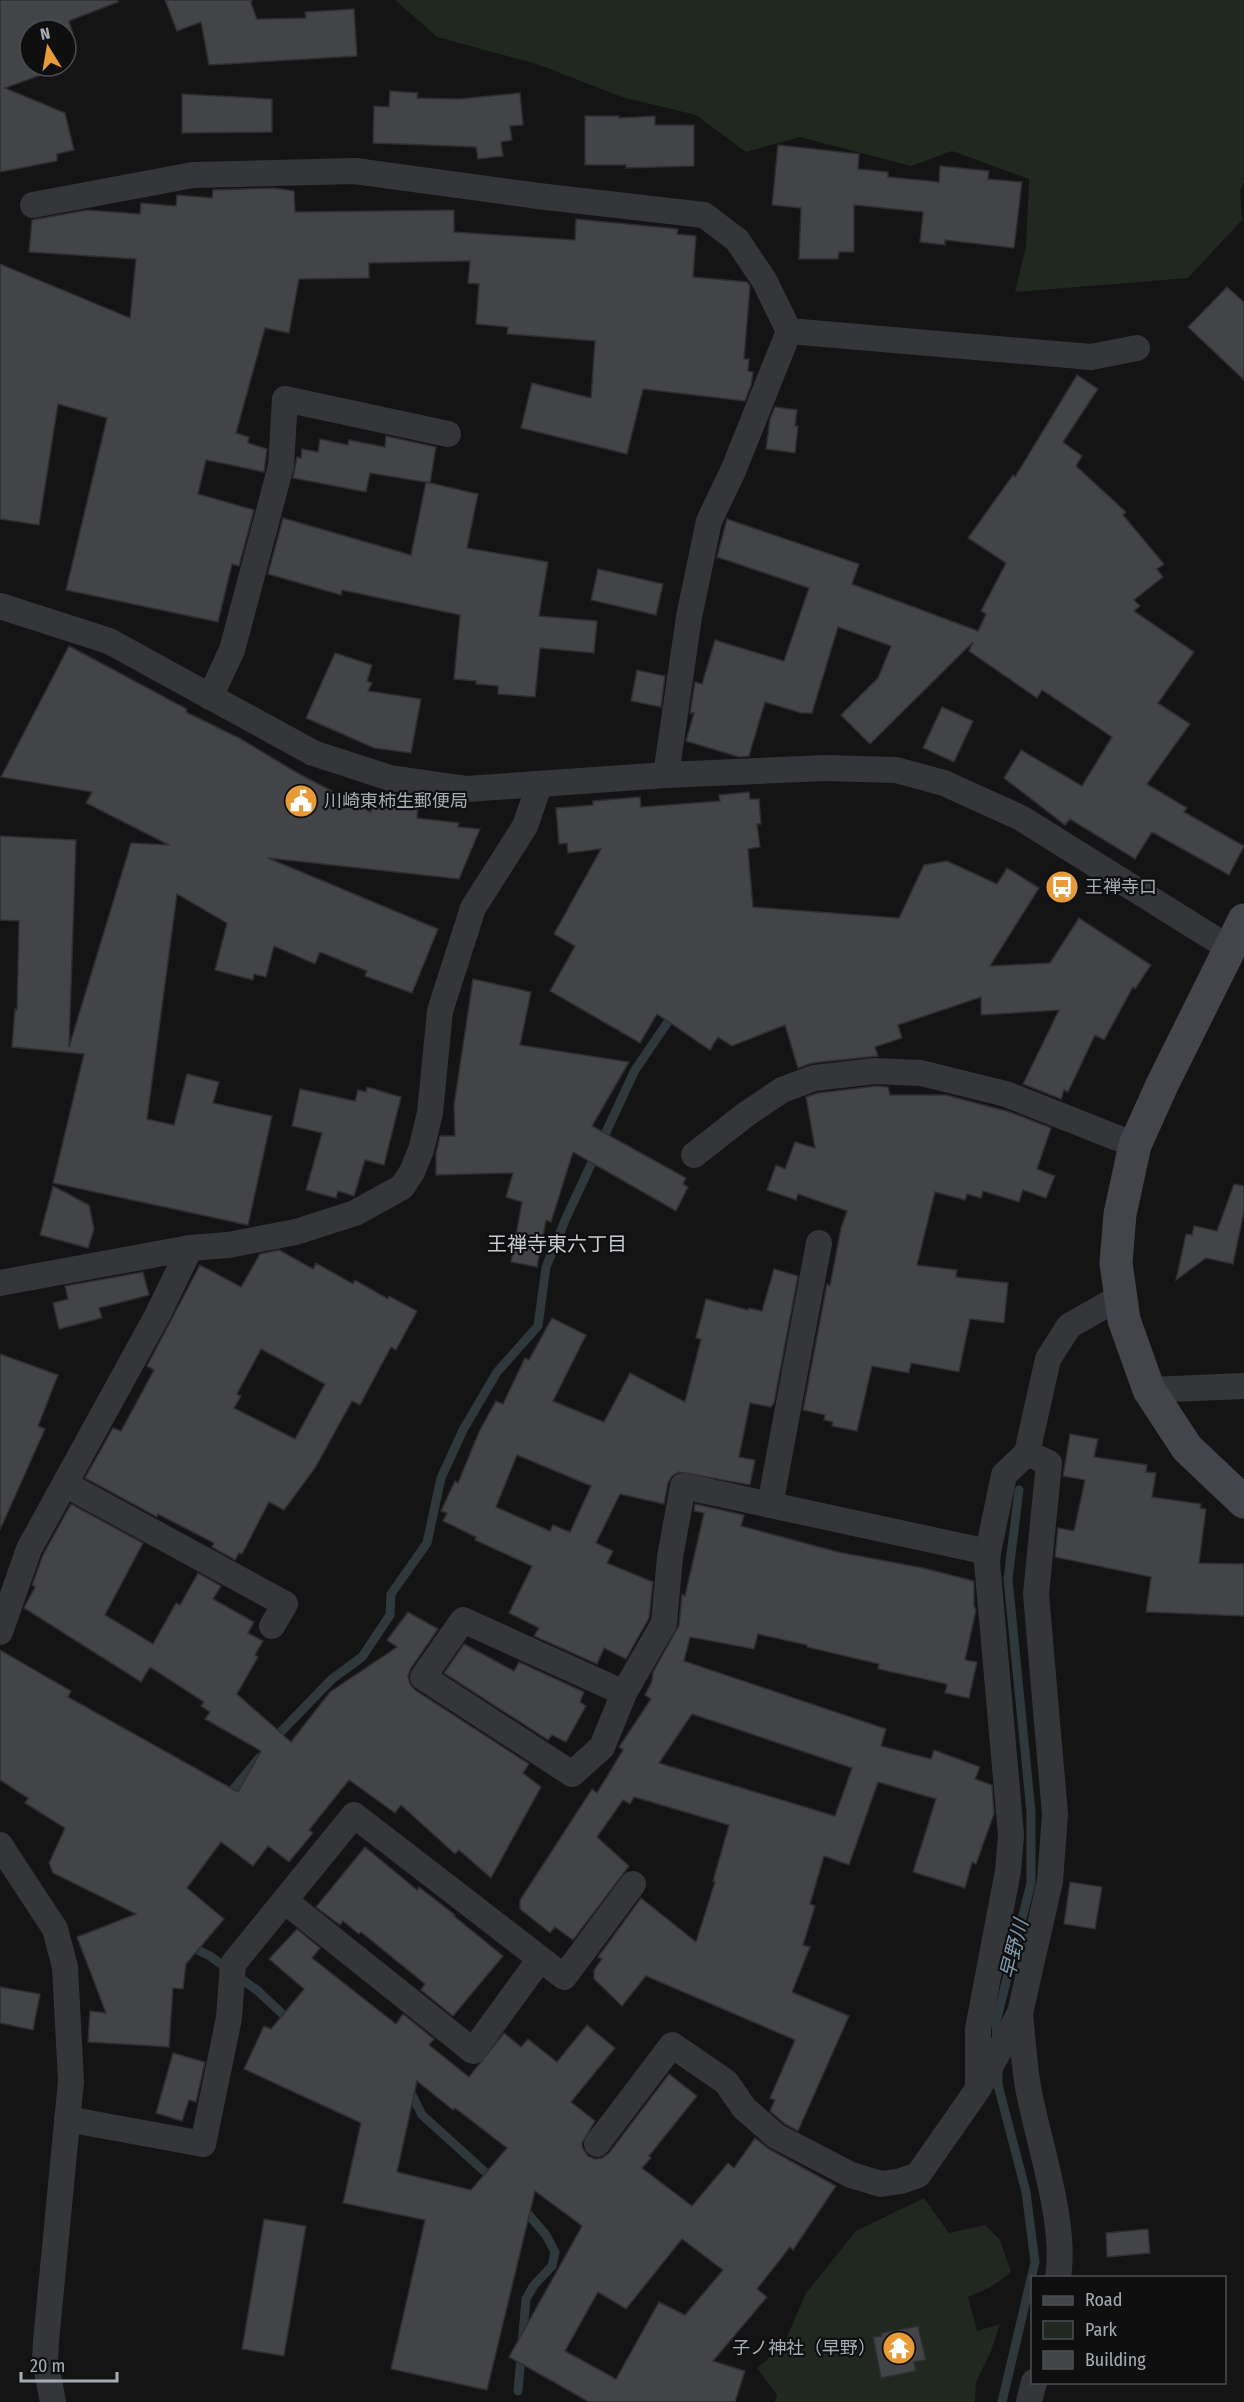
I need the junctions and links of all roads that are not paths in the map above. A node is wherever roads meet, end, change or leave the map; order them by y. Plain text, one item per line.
1 (33, 205) dead end
2 (789, 331) junction
3 (1137, 348) dead end
4 (448, 434) dead end
5 (0, 606) edge
6 (210, 697) junction
7 (666, 775) junction
8 (539, 786) junction
9 (1236, 934) edge
10 (1135, 1145) junction
11 (694, 1155) dead end
12 (819, 1243) dead end
13 (190, 1248) junction
14 (0, 1283) edge
15 (1120, 1297) junction
16 (1244, 1386) edge
17 (1149, 1390) junction
18 (1027, 1453) junction
19 (65, 1484) junction
20 (1244, 1502) edge
21 (770, 1505) junction
22 (988, 1552) junction
23 (272, 1626) dead end
24 (0, 1632) edge
25 (624, 1693) junction
26 (0, 1845) edge
27 (633, 1884) dead end
28 (285, 1901) junction
29 (540, 1959) junction
30 (1020, 2013) junction
31 (980, 2083) junction
32 (67, 2119) junction
33 (597, 2144) dead end
34 (1058, 2276) edge
35 (1034, 2384) edge
36 (53, 2402) edge
37 (1029, 2402) edge

1 - 2 street
2 - 3 street
2 - 7 street
4 - 6 street
5 - 6 street
6 - 8 street
7 - 8 street
7 - 9 street
8 - 13 street
9 - 10 street
10 - 11 street
10 - 15 street
12 - 21 street
13 - 14 street
13 - 19 street
15 - 17 street
15 - 18 street
16 - 17 street
17 - 20 street
18 - 22 street
18 - 30 street
19 - 23 street
19 - 24 street
21 - 22 street
21 - 25 street
22 - 31 street
25 - 25 street
26 - 32 street
27 - 29 street
28 - 29 street
28 - 29 street
28 - 32 street
30 - 31 street
30 - 34 street
31 - 33 street
32 - 36 street
35 - 37 street

